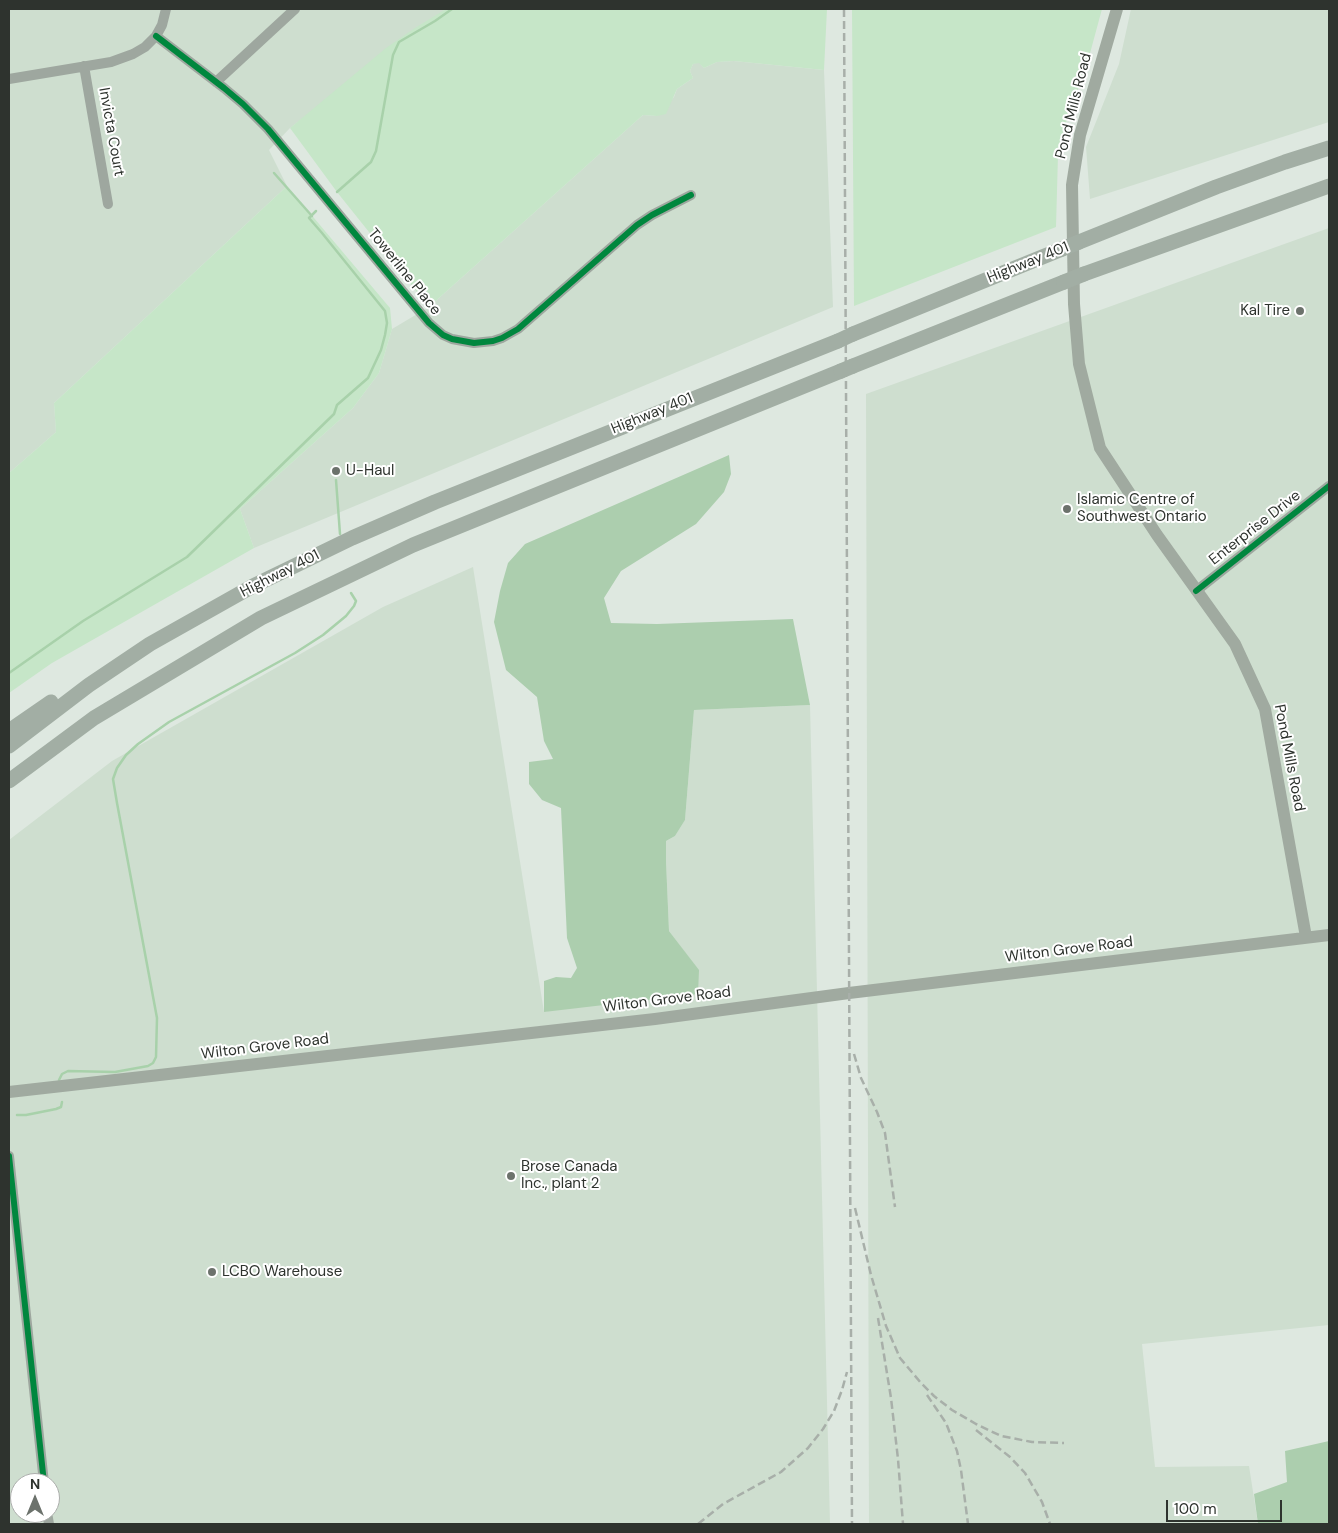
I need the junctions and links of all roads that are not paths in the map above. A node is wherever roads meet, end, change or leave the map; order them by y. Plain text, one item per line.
1 (166, 9) edge
2 (295, 9) edge
3 (1116, 9) edge
4 (156, 36) junction
5 (84, 66) junction
6 (9, 79) edge
7 (216, 82) junction
8 (1329, 148) edge
9 (1329, 186) edge
10 (691, 195) dead end
11 (108, 204) dead end
12 (1329, 486) edge
13 (1196, 591) junction
14 (89, 685) junction
15 (9, 731) edge
16 (9, 746) edge
17 (9, 781) edge
18 (1329, 935) edge
19 (1306, 937) junction
20 (9, 1092) edge
21 (9, 1156) edge
22 (43, 1473) edge

1 - 4 street
2 - 7 street
3 - 13 main road, Pond Mills Road
4 - 5 street
4 - 7 street, Towerline Place
5 - 6 street
5 - 11 street, Invicta Court
7 - 10 street, Towerline Place
8 - 14 highway, Highway 401, bridge
9 - 17 highway, Highway 401, bridge
12 - 13 street, Enterprise Drive
13 - 19 main road, Pond Mills Road
14 - 15 highway
14 - 16 highway, Highway 401
18 - 19 main road, Wilton Grove Road
19 - 20 main road, Wilton Grove Road
21 - 22 street

